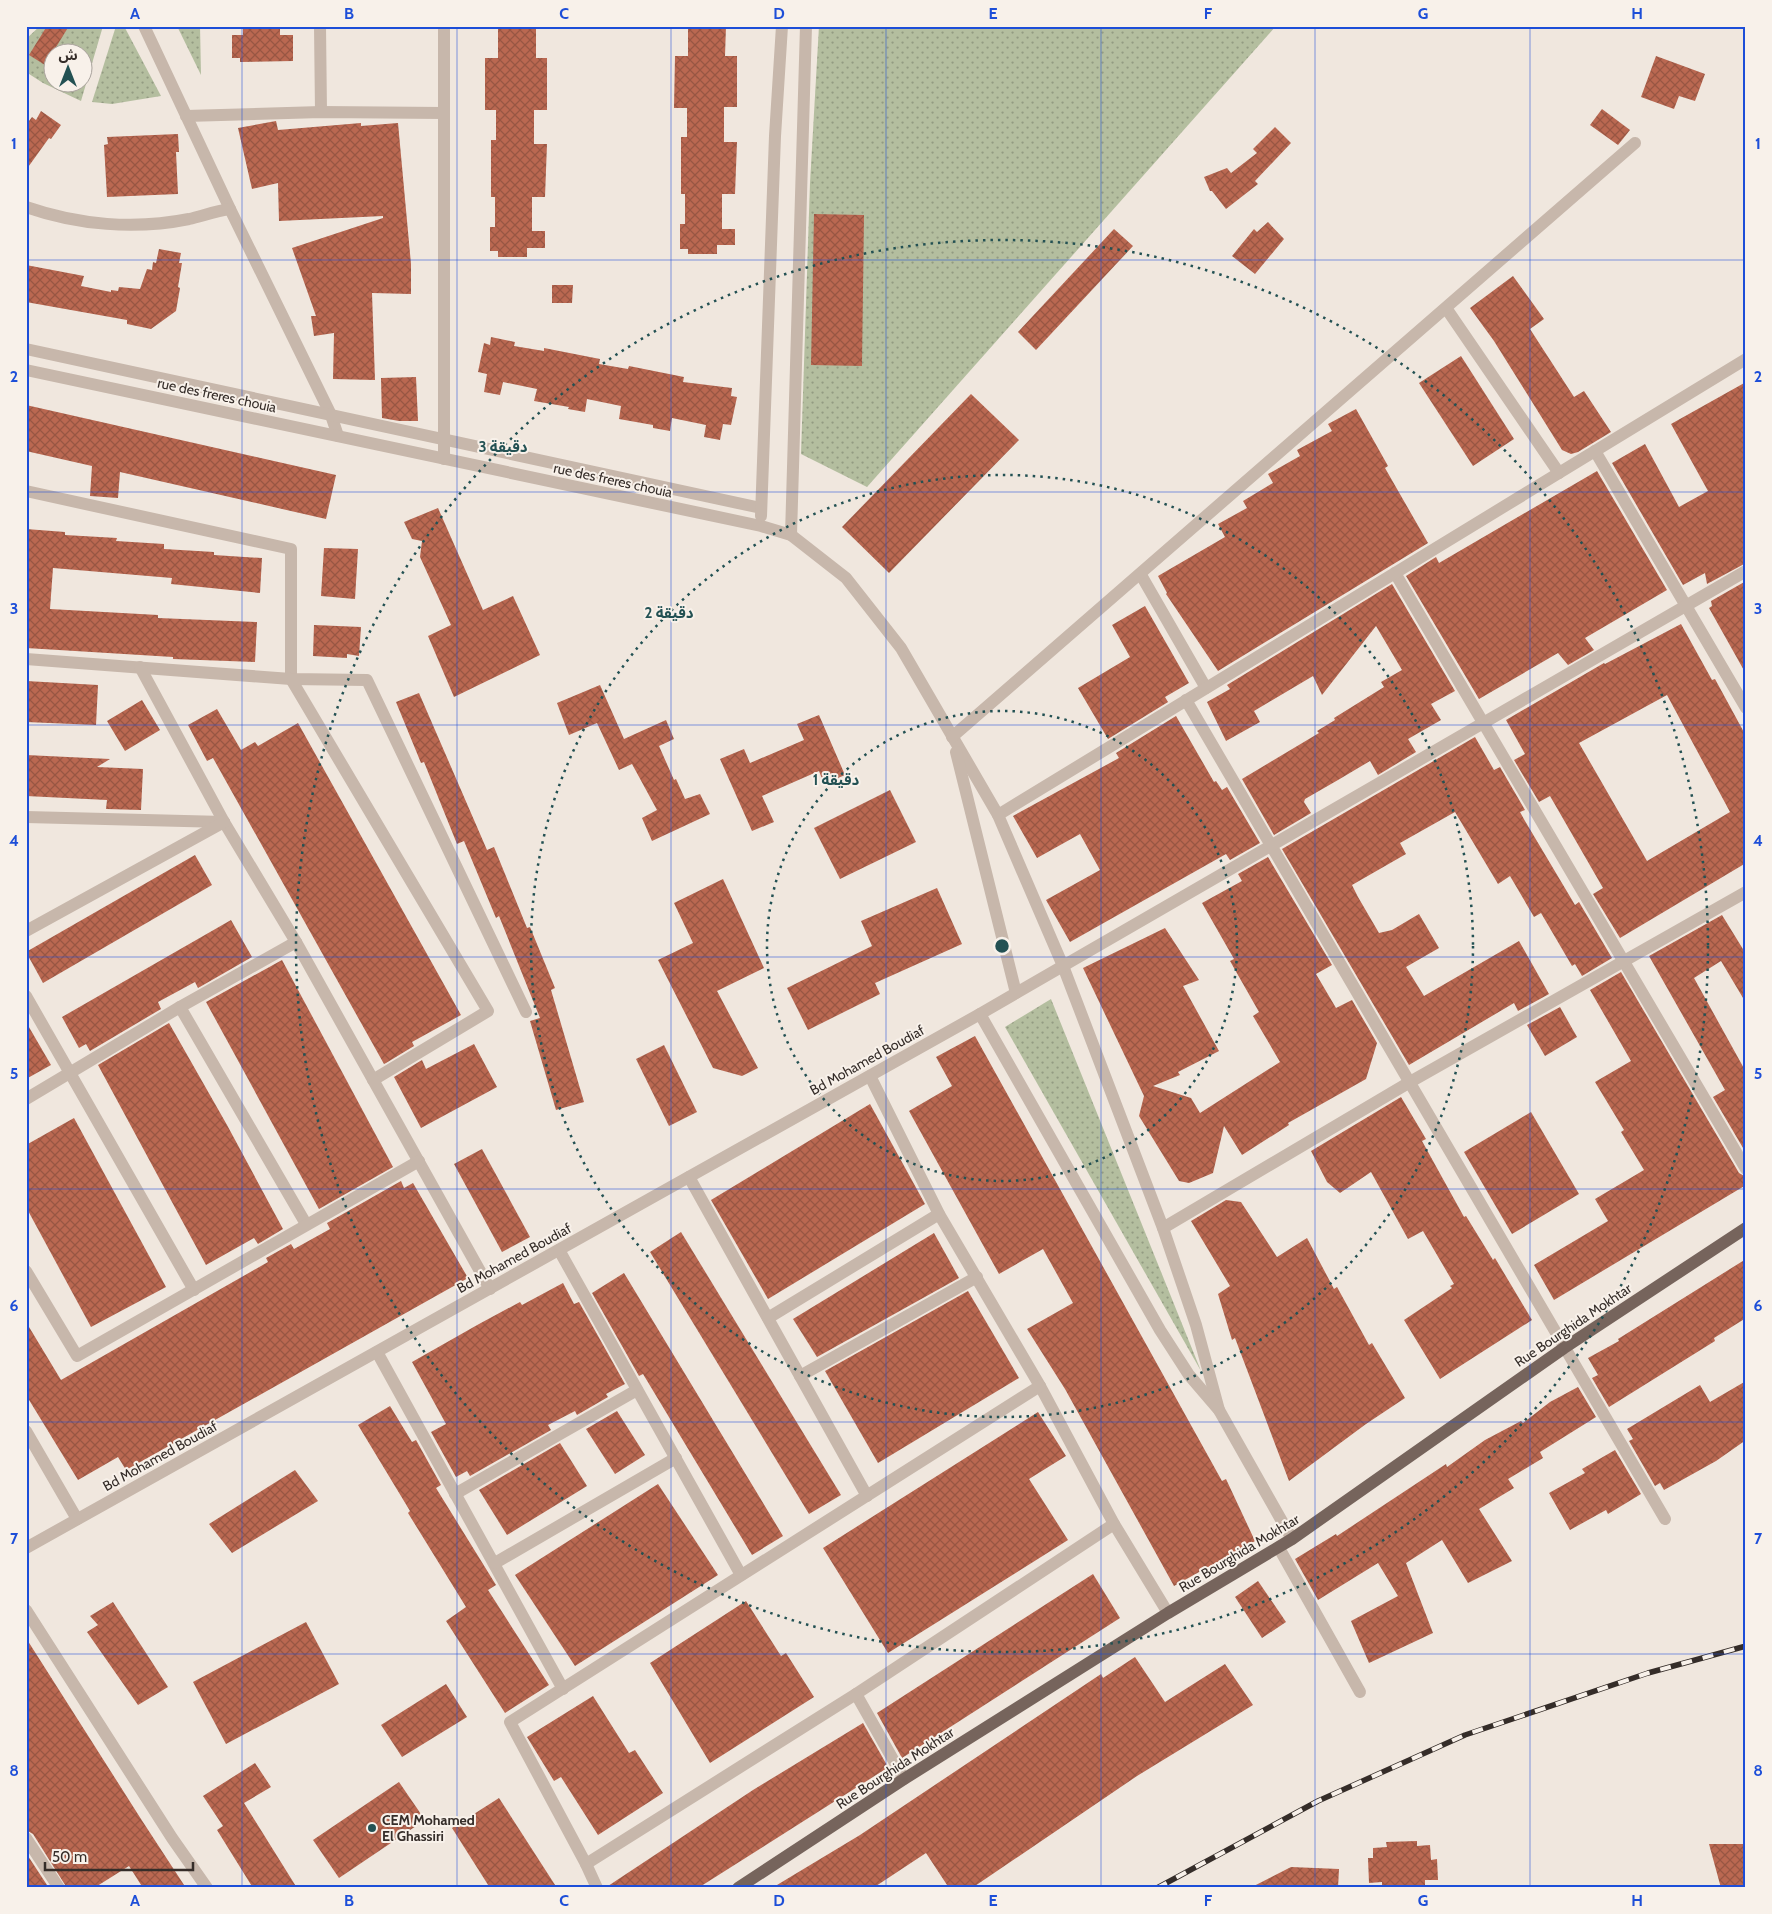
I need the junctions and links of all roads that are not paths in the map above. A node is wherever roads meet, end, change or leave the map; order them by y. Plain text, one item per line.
1 (144, 26) edge
2 (320, 26) edge
3 (444, 26) edge
4 (782, 26) edge
5 (806, 26) edge
6 (321, 112) junction
7 (444, 113) junction
8 (186, 116) junction
9 (1635, 143) dead end
10 (26, 207) edge
11 (230, 209) junction
12 (1446, 308) junction
13 (26, 348) edge
14 (1746, 359) edge
15 (26, 370) edge
16 (331, 415) junction
17 (338, 436) junction
18 (444, 439) junction
19 (1594, 451) junction
20 (444, 459) junction
21 (1558, 473) junction
22 (26, 491) edge
23 (761, 508) junction
24 (761, 526) junction
25 (791, 536) junction
26 (1746, 571) edge
27 (1395, 573) junction
28 (1141, 575) junction
29 (1686, 606) junction
30 (26, 659) edge
31 (140, 667) junction
32 (291, 679) junction
33 (1206, 688) junction
34 (1186, 700) junction
35 (1746, 708) edge
36 (1484, 723) junction
37 (952, 738) junction
38 (998, 815) junction
39 (26, 817) edge
40 (224, 822) junction
41 (1272, 846) junction
42 (1746, 892) edge
43 (26, 931) edge
44 (296, 942) junction
45 (1624, 961) junction
46 (1064, 966) junction
47 (1016, 993) junction
48 (26, 996) edge
49 (180, 1007) junction
50 (526, 1012) dead end
51 (980, 1014) junction
52 (70, 1074) junction
53 (870, 1076) junction
54 (373, 1080) junction
55 (1410, 1082) junction
56 (26, 1099) edge
57 (419, 1161) junction
58 (1746, 1169) edge
59 (689, 1177) junction
60 (940, 1214) junction
61 (306, 1224) junction
62 (1163, 1228) junction
63 (1746, 1228) edge
64 (559, 1250) junction
65 (26, 1271) edge
66 (976, 1277) junction
67 (490, 1289) junction
68 (194, 1290) junction
69 (768, 1318) junction
70 (1564, 1348) junction
71 (377, 1352) junction
72 (800, 1376) junction
73 (1040, 1386) junction
74 (637, 1390) junction
75 (1219, 1410) junction
76 (26, 1431) edge
77 (676, 1458) junction
78 (455, 1494) junction
79 (867, 1496) junction
80 (1665, 1519) dead end
81 (77, 1520) junction
82 (1114, 1524) junction
83 (1292, 1539) junction
84 (26, 1548) edge
85 (1279, 1548) junction
86 (495, 1562) junction
87 (742, 1575) junction
88 (26, 1610) edge
89 (1168, 1614) junction
90 (31, 1629) edge
91 (563, 1689) junction
92 (1360, 1692) dead end
93 (856, 1694) junction
94 (904, 1779) junction
95 (26, 1838) edge
96 (586, 1864) junction
97 (59, 1888) edge
98 (208, 1888) edge
99 (597, 1888) edge
100 (738, 1888) edge

1 - 8 street
2 - 6 street
3 - 7 street
4 - 23 street
5 - 25 street
6 - 7 street
6 - 8 street
7 - 18 street
8 - 11 street
9 - 12 street
10 - 11 street
11 - 16 street
12 - 21 street
12 - 28 street
13 - 16 street
14 - 19 street
15 - 17 street, rue des freres chouia
16 - 17 street
16 - 18 street
17 - 20 street, rue des freres chouia
18 - 20 street
18 - 23 street
19 - 21 street
19 - 29 street
20 - 24 street, rue des freres chouia
21 - 27 street
22 - 32 street
23 - 24 street
24 - 25 street, rue des freres chouia
25 - 37 street, rue des freres chouia
26 - 29 street, Bd Mohamed Boudiaf
27 - 33 street
27 - 36 street
28 - 33 street
28 - 37 street
29 - 35 street
29 - 36 street, Bd Mohamed Boudiaf
30 - 31 street
31 - 32 street
31 - 40 street
32 - 50 street
32 - 54 street
33 - 34 street
34 - 38 street
34 - 41 street
36 - 41 street, Bd Mohamed Boudiaf
36 - 45 street
37 - 38 street
37 - 47 street
38 - 46 street
39 - 40 street
40 - 43 street
40 - 44 street
41 - 46 street, Bd Mohamed Boudiaf
41 - 55 street
42 - 45 street
44 - 49 street
44 - 54 street
45 - 55 street
45 - 58 street
46 - 47 street, Bd Mohamed Boudiaf
46 - 62 street
47 - 51 street, Bd Mohamed Boudiaf
48 - 52 street
49 - 52 street
49 - 61 street
51 - 53 street, Bd Mohamed Boudiaf
51 - 75 street
52 - 56 street
52 - 68 street
53 - 59 street, Bd Mohamed Boudiaf
53 - 60 street
54 - 57 street
55 - 62 street
55 - 70 street
57 - 61 street
57 - 67 street
59 - 64 street, Bd Mohamed Boudiaf
59 - 69 street
60 - 66 street
60 - 69 street
61 - 68 street
62 - 75 street
63 - 70 main road, Rue Bourghida Mokhtar
64 - 67 street, Bd Mohamed Boudiaf
64 - 74 street
65 - 68 street
66 - 72 street
66 - 73 street
67 - 71 street, Bd Mohamed Boudiaf
69 - 72 street
70 - 80 street
70 - 83 main road, Rue Bourghida Mokhtar
71 - 78 street
71 - 81 street, Bd Mohamed Boudiaf
72 - 79 street
73 - 79 street
73 - 82 street
74 - 77 street
74 - 78 street
75 - 83 street
76 - 81 street
77 - 86 street
77 - 87 street
78 - 86 street
79 - 87 street
81 - 84 street, Bd Mohamed Boudiaf
82 - 89 street
82 - 93 street
83 - 85 main road, Rue Bourghida Mokhtar
85 - 89 main road, Rue Bourghida Mokhtar
85 - 92 street
86 - 91 street
87 - 91 street
88 - 90 street
89 - 94 main road, Rue Bourghida Mokhtar
90 - 98 street
91 - 96 street
93 - 94 street
93 - 96 street
94 - 100 main road, Rue Bourghida Mokhtar
95 - 97 street
96 - 99 street

